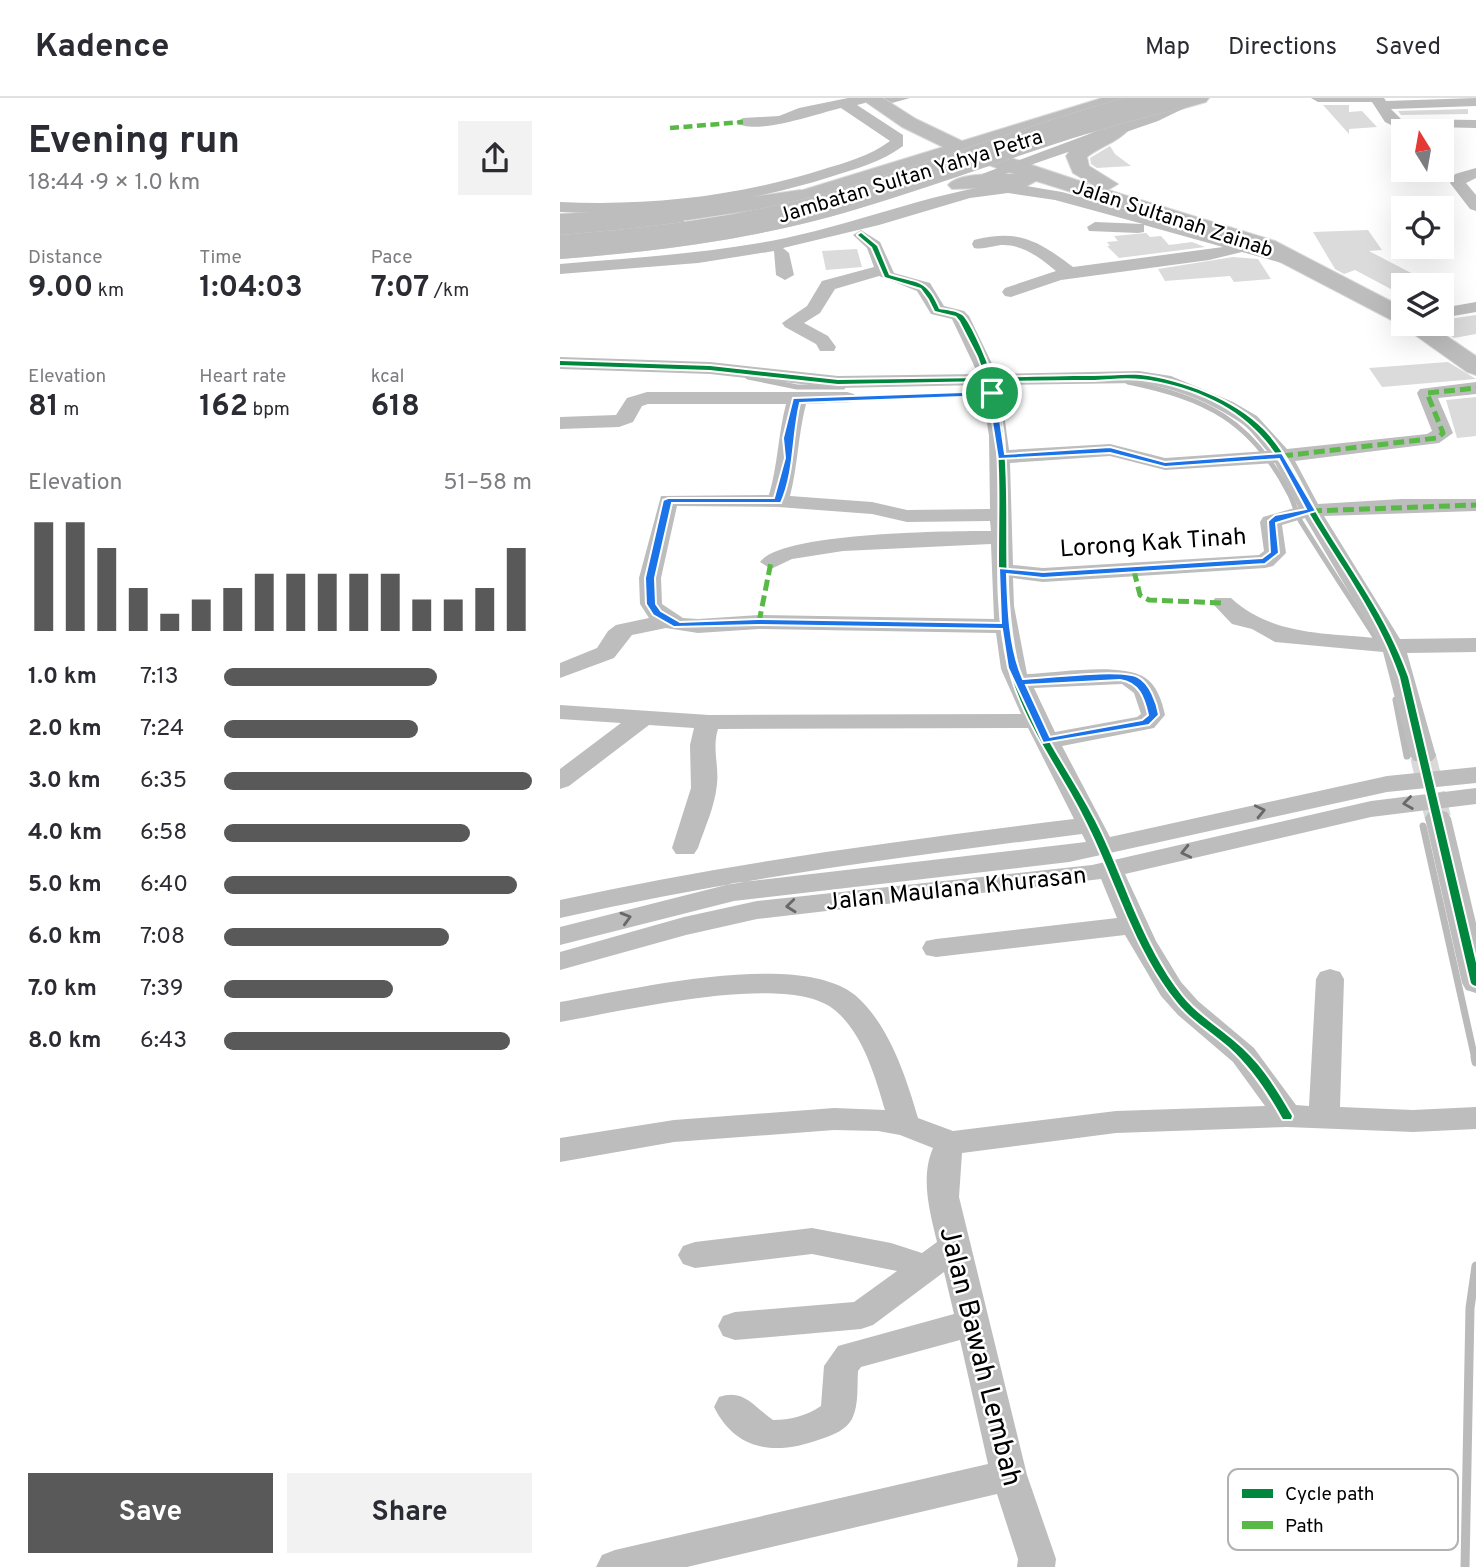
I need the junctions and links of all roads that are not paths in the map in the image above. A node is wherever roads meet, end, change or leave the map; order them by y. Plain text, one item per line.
1 (869, 98) edge
2 (1122, 98) edge
3 (1139, 98) edge
4 (1173, 98) edge
5 (1199, 98) edge
6 (1318, 98) edge
7 (1380, 101) edge
8 (1476, 102) edge
9 (845, 104) junction
10 (901, 105) edge
11 (827, 108) junction
12 (740, 115) dead end
13 (948, 119) dead end
14 (1045, 120) junction
15 (1476, 124) edge
16 (1118, 130) junction
17 (1088, 132) junction
18 (971, 137) junction
19 (891, 148) junction
20 (1015, 161) junction
21 (1476, 173) edge
22 (861, 178) junction
23 (959, 185) junction
24 (1109, 190) junction
25 (1016, 192) junction
26 (800, 197) junction
27 (878, 202) junction
28 (1476, 206) edge
29 (560, 207) edge
30 (560, 221) edge
31 (1178, 223) junction
32 (560, 227) edge
33 (1095, 227) dead end
34 (560, 235) edge
35 (861, 235) junction
36 (980, 244) dead end
37 (560, 247) edge
38 (1240, 248) junction
39 (781, 253) junction
40 (560, 254) edge
41 (560, 261) edge
42 (1302, 263) junction
43 (560, 269) edge
44 (882, 270) junction
45 (1071, 274) junction
46 (560, 275) edge
47 (785, 275) dead end
48 (1011, 292) dead end
49 (1391, 302) edge
50 (1476, 307) edge
51 (1391, 311) edge
52 (1454, 311) edge
53 (1431, 336) edge
54 (1445, 336) edge
55 (827, 347) dead end
56 (1476, 357) edge
57 (560, 363) edge
58 (1476, 367) edge
59 (990, 383) junction
60 (1476, 388) edge
61 (796, 400) junction
62 (560, 423) edge
63 (1282, 456) junction
64 (1001, 457) junction
65 (1256, 458) joint
66 (778, 501) junction
67 (1476, 505) edge
68 (1301, 512) junction
69 (1003, 526) junction
70 (771, 562) dead end
71 (1003, 570) junction
72 (1223, 603) dead end
73 (666, 621) junction
74 (1006, 626) junction
75 (1366, 643) joint
76 (1476, 645) edge
77 (1393, 646) junction
78 (560, 671) edge
79 (1020, 682) junction
80 (560, 712) edge
81 (642, 719) junction
82 (709, 722) junction
83 (1042, 731) junction
84 (1423, 756) tunnel mouth
85 (1476, 775) edge
86 (560, 781) edge
87 (1476, 796) edge
88 (1437, 818) tunnel mouth
89 (685, 848) dead end
90 (1112, 874) dead end
91 (560, 909) edge
92 (1135, 925) junction
93 (560, 936) edge
94 (936, 948) dead end
95 (560, 961) edge
96 (1330, 979) dead end
97 (1476, 984) edge
98 (560, 1012) edge
99 (1287, 1116) junction
100 (1324, 1118) junction
101 (1471, 1118) edge
102 (905, 1125) junction
103 (951, 1143) junction
104 (560, 1150) edge
105 (955, 1247) junction
106 (695, 1255) dead end
107 (926, 1268) junction
108 (972, 1323) junction
109 (735, 1326) dead end
110 (732, 1407) dead end
111 (1009, 1475) junction
112 (615, 1567) edge
113 (1036, 1567) edge

1 - 9 street
1 - 10 main road
2 - 14 main road
3 - 32 highway, Jambatan Sultan Yahya Petra
4 - 37 highway, Jambatan Sultan Yahya Petra, bridge
5 - 16 street
5 - 17 main road
6 - 7 street
7 - 8 street
7 - 15 street
9 - 11 street
9 - 19 street
10 - 13 main road
10 - 18 main road, Jalan Sultanah Zainab
10 - 22 main road
11 - 12 street
11 - 19 street
14 - 17 main road
14 - 18 main road
16 - 20 street
16 - 24 main road
17 - 20 main road
18 - 20 main road, Jalan Sultanah Zainab
18 - 22 main road
19 - 29 street
20 - 23 street
20 - 24 main road, Jalan Sultanah Zainab
20 - 27 main road
21 - 28 street
22 - 26 main road
23 - 24 main road
23 - 41 street
24 - 31 main road, Jalan Sultanah Zainab
24 - 49 main road, Jalan Sultanah Zainab
25 - 31 street
25 - 35 street
25 - 43 street
26 - 30 highway
26 - 34 main road
27 - 34 main road
27 - 40 highway
31 - 33 street
31 - 38 street
31 - 42 main road, Jalan Sultanah Zainab
35 - 39 street
35 - 44 street
36 - 45 street
38 - 42 street
38 - 45 street
39 - 46 street
39 - 47 street
42 - 51 main road, Jalan Sultanah Zainab
44 - 55 street
44 - 59 street
45 - 48 street
50 - 52 street
53 - 58 main road
54 - 56 main road
57 - 59 street
59 - 61 street
59 - 63 street
59 - 64 street
60 - 63 street
61 - 62 street
61 - 66 street
63 - 65 street
63 - 68 street
64 - 65 street
64 - 69 street
66 - 69 street
66 - 73 street
67 - 68 street
68 - 71 street, Lorong Kak Tinah
68 - 77 street
69 - 70 street
69 - 71 street
71 - 74 street
72 - 75 street
73 - 74 street
73 - 78 street
74 - 79 street
75 - 77 street
76 - 77 street
77 - 84 street
79 - 83 street
79 - 83 street
80 - 81 street
81 - 82 street
81 - 86 street
82 - 83 street
82 - 89 street
83 - 91 street
93 -> 85 street, Jalan Maulana Khurasan
87 -> 95 street, Jalan Maulana Khurasan
88 - 97 street
90 - 92 street
92 - 94 street
92 - 99 street
96 - 100 street
98 - 102 street
99 - 100 street
99 - 103 street
100 - 101 street
102 - 103 street
102 - 104 street
103 - 105 street, Jalan Bawah Lembah
105 - 107 street
105 - 108 street, Jalan Bawah Lembah
106 - 107 street
107 - 109 street
108 - 110 street
108 - 111 street, Jalan Bawah Lembah
111 - 112 street
111 - 113 street, Jalan Bawah Lembah

